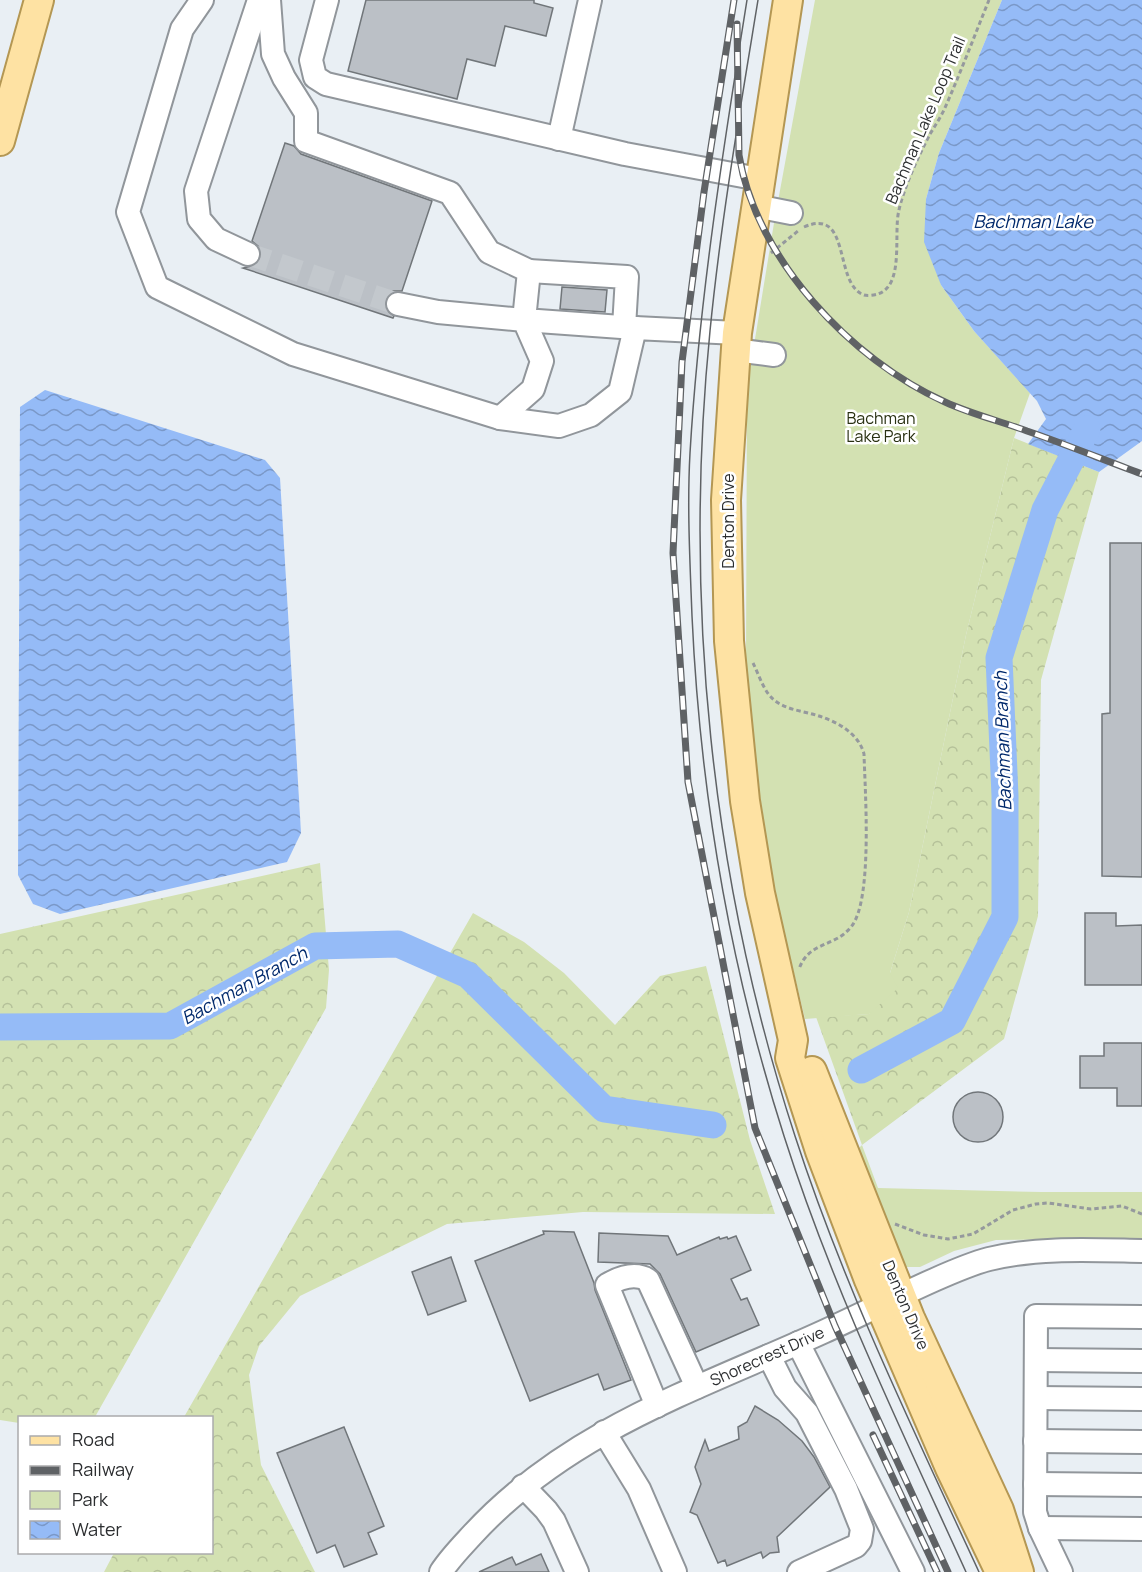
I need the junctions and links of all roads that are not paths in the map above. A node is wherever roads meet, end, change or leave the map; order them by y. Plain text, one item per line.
1 (39, 0) edge
2 (202, 0) edge
3 (259, 0) edge
4 (269, 0) edge
5 (327, 0) edge
6 (590, 0) edge
7 (788, 0) edge
8 (559, 139) junction
9 (0, 141) edge
10 (758, 192) junction
11 (791, 213) dead end
12 (248, 254) tunnel mouth
13 (529, 271) junction
14 (398, 304) tunnel mouth
15 (524, 320) junction
16 (630, 328) junction
17 (736, 341) junction
18 (774, 355) dead end
19 (500, 418) junction
20 (1142, 1251) edge
21 (890, 1300) junction
22 (1142, 1317) edge
23 (798, 1343) junction
24 (769, 1356) junction
25 (1036, 1360) junction
26 (1142, 1361) edge
27 (697, 1387) junction
28 (1036, 1398) junction
29 (1142, 1399) edge
30 (657, 1406) junction
31 (604, 1432) junction
32 (1035, 1441) junction
33 (1142, 1442) edge
34 (1035, 1484) junction
35 (1142, 1485) edge
36 (523, 1486) junction
37 (1040, 1528) junction
38 (1142, 1529) edge
39 (441, 1572) edge
40 (577, 1572) edge
41 (675, 1572) edge
42 (799, 1572) edge
43 (913, 1572) edge
44 (1000, 1572) edge
45 (1019, 1572) edge
46 (1061, 1572) edge

1 - 9 main road
2 - 19 street
3 - 12 street
4 - 13 street
5 - 8 street
6 - 8 street
7 - 10 main road, Denton Drive
8 - 10 street
10 - 11 street
10 - 17 main road, Denton Drive
13 - 15 street
13 - 16 street
14 - 15 street
15 - 16 street
15 - 19 street
16 - 17 street
16 - 19 street
17 - 18 street
17 - 21 main road, Denton Drive
20 - 21 street, Shorecrest Drive
21 - 23 street, Shorecrest Drive
21 - 44 main road, Denton Drive
21 - 45 main road, Denton Drive
22 - 25 street
23 - 24 street, Shorecrest Drive
23 - 43 street
24 - 27 street, Shorecrest Drive
24 - 42 street
25 - 26 street
25 - 28 street
27 - 30 street, Shorecrest Drive
27 - 30 street
28 - 29 street
28 - 32 street
30 - 31 street, Shorecrest Drive
31 - 36 street, Shorecrest Drive
31 - 41 street
32 - 33 street
32 - 34 street
34 - 35 street
34 - 37 street
36 - 39 street, Shorecrest Drive
36 - 40 street
37 - 38 street
37 - 46 street

